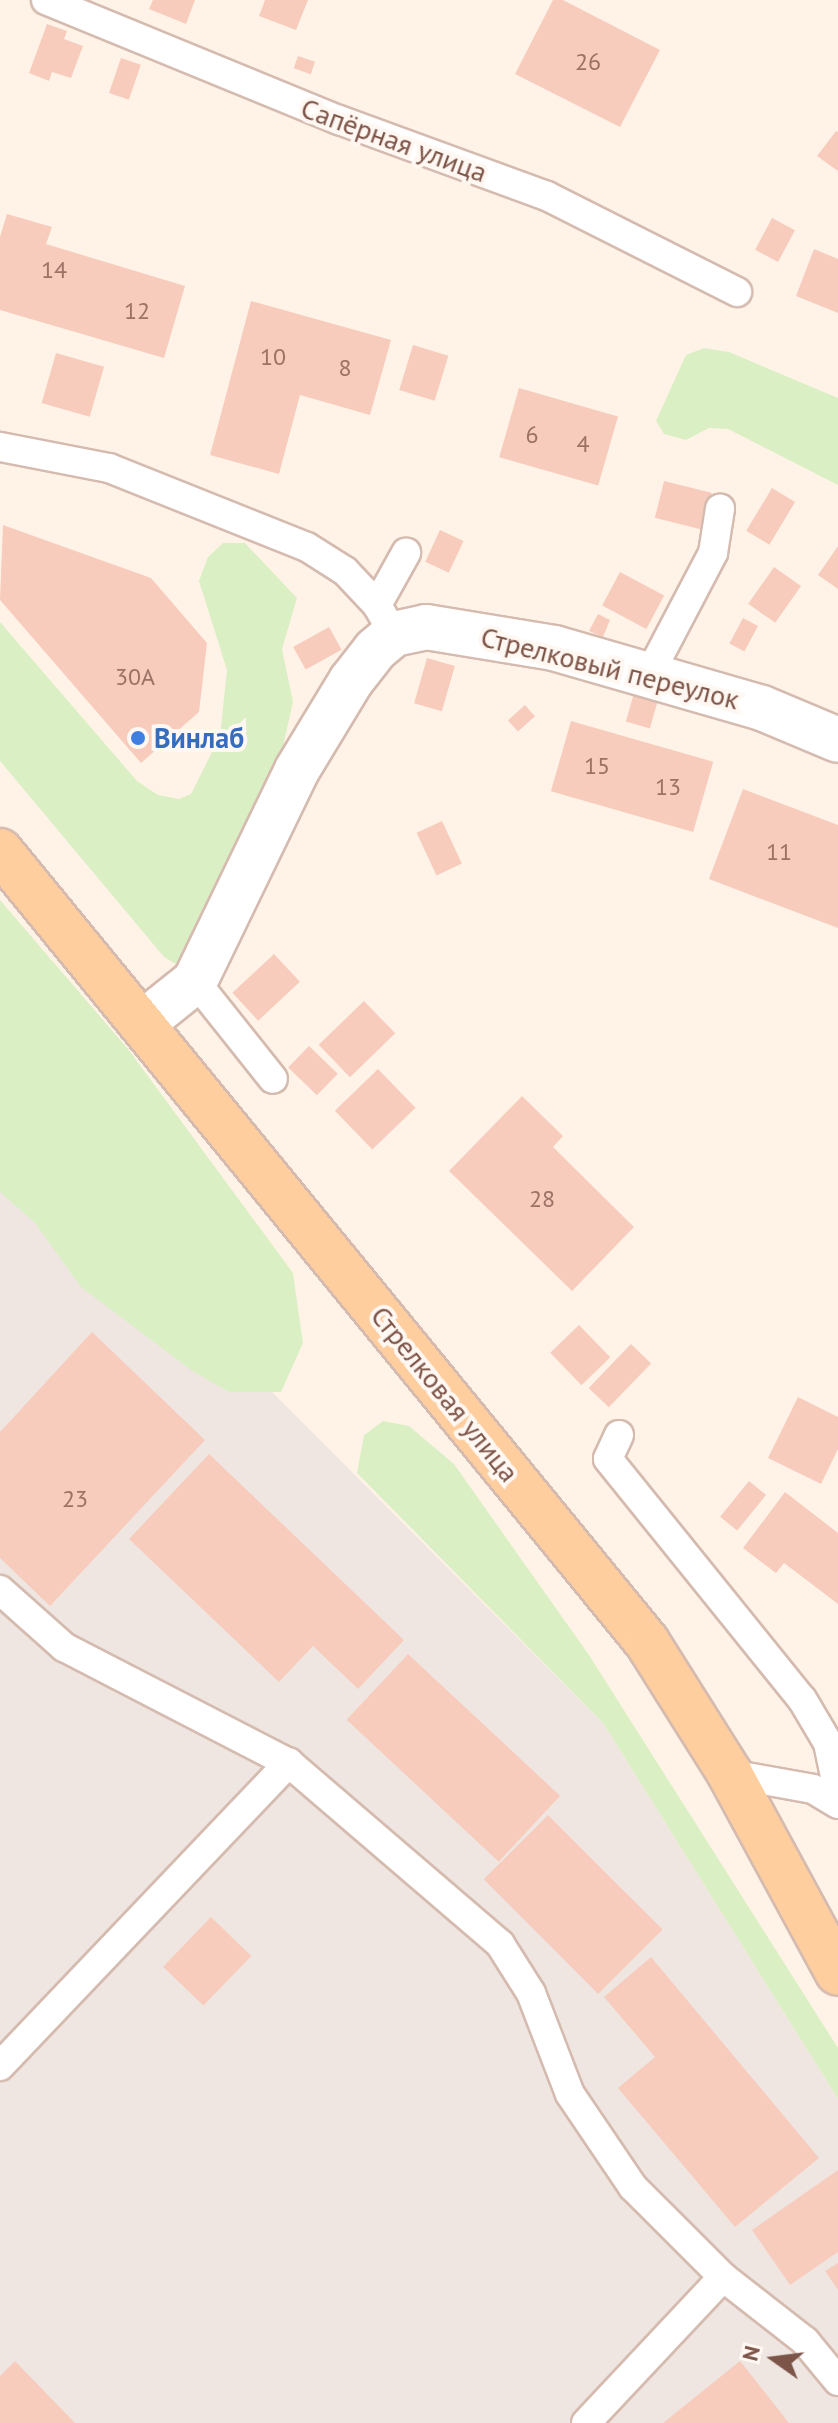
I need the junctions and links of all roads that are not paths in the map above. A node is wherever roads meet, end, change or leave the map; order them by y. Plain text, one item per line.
1 (46, 0) edge
2 (737, 292) dead end
3 (0, 447) edge
4 (720, 509) dead end
5 (406, 553) dead end
6 (386, 620) junction
7 (649, 675) junction
8 (838, 740) edge
9 (0, 851) edge
10 (195, 981) junction
11 (144, 1022) junction
12 (273, 1079) dead end
13 (619, 1435) dead end
14 (0, 1590) edge
15 (289, 1763) junction
16 (730, 1774) junction
17 (838, 1791) edge
18 (838, 1804) edge
19 (838, 1973) edge
20 (0, 2066) edge
21 (723, 2277) junction
22 (838, 2381) edge
23 (586, 2423) edge

1 - 2 lane, Сапёрная улица
3 - 6 lane
4 - 7 lane
5 - 6 lane
6 - 7 street, Стрелковый переулок
6 - 10 street
7 - 8 street, Стрелковый переулок
9 - 11 main road, Стрелковая улица
10 - 11 street
10 - 12 lane
11 - 16 main road, Стрелковая улица
13 - 17 lane
14 - 15 lane
15 - 20 lane
15 - 21 lane
16 - 18 lane
16 - 19 main road, Стрелковая улица
21 - 22 lane
21 - 23 lane

